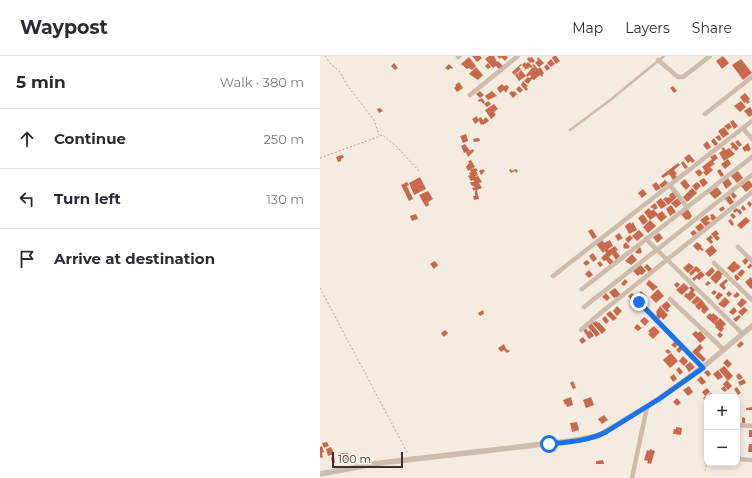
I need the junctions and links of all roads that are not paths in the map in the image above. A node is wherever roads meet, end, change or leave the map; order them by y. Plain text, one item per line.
1 (518, 56) edge
2 (664, 56) edge
3 (710, 56) edge
4 (658, 60) junction
5 (752, 77) edge
6 (470, 95) dead end
7 (705, 114) dead end
8 (752, 121) edge
9 (743, 128) junction
10 (570, 130) dead end
11 (752, 139) edge
12 (752, 157) edge
13 (752, 175) edge
14 (670, 185) junction
15 (752, 192) edge
16 (687, 207) junction
17 (646, 239) junction
18 (738, 247) dead end
19 (656, 249) junction
20 (667, 259) junction
21 (752, 260) edge
22 (714, 263) dead end
23 (553, 276) dead end
24 (582, 289) dead end
25 (670, 299) dead end
26 (752, 300) edge
27 (639, 302) dead end
28 (584, 307) dead end
29 (752, 326) edge
30 (581, 330) dead end
31 (743, 334) junction
32 (724, 350) junction
33 (703, 368) junction
34 (647, 407) junction
35 (740, 425) edge
36 (752, 426) edge
37 (740, 459) edge
38 (752, 460) edge
39 (320, 474) edge
40 (632, 478) edge

1 - 6 street
2 - 4 lane
3 - 4 street
4 - 10 lane
5 - 7 street
8 - 9 street
9 - 11 street
9 - 14 street
12 - 16 street
13 - 19 street
14 - 16 street
14 - 23 street
15 - 20 street
16 - 17 street
17 - 19 street
17 - 24 street
18 - 21 street
19 - 20 street
19 - 28 street
20 - 30 street
20 - 31 street
22 - 26 street
25 - 32 street
27 - 33 street
29 - 31 street
31 - 32 street
32 - 33 street
33 - 34 street
34 - 39 street
34 - 40 street
35 - 36 street
37 - 38 street

